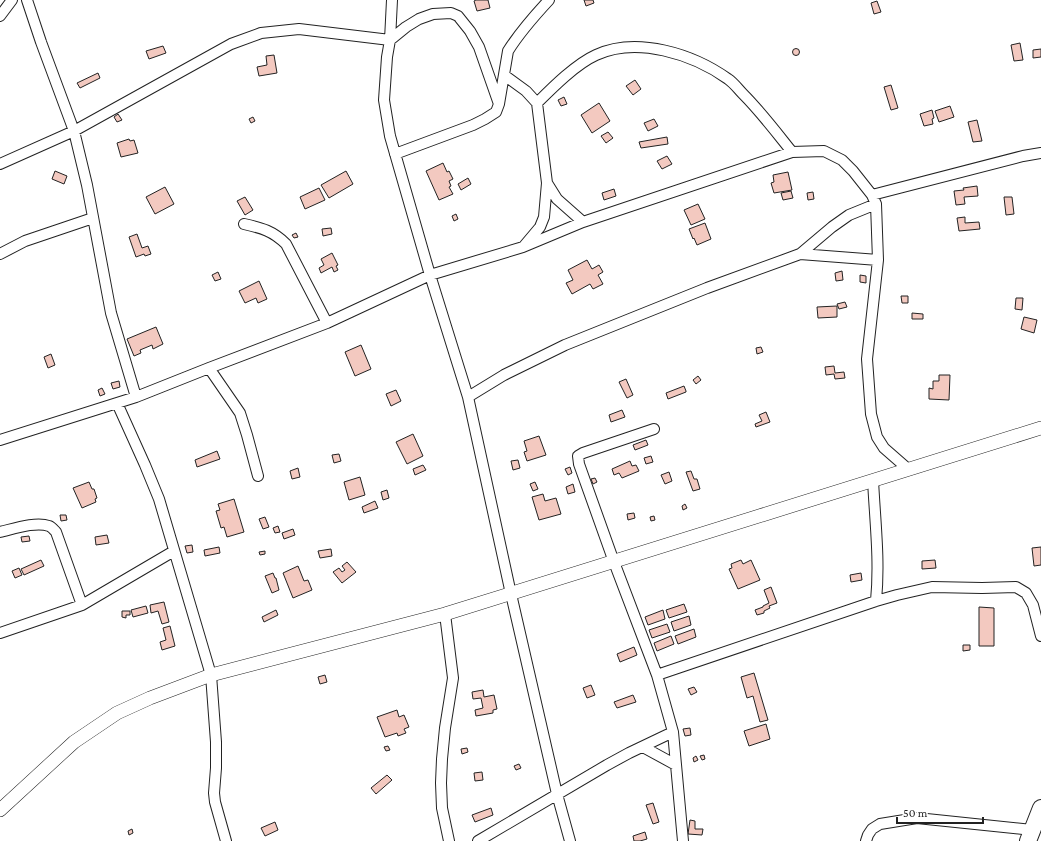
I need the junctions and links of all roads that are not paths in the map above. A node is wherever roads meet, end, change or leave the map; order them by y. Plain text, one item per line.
1 (12, 0) edge
2 (27, 0) edge
3 (392, 0) edge
4 (549, 0) edge
5 (0, 16) edge
6 (390, 40) junction
7 (504, 75) junction
8 (537, 103) junction
9 (499, 104) junction
10 (74, 131) junction
11 (792, 152) junction
12 (1041, 153) edge
13 (395, 154) junction
14 (0, 164) edge
15 (547, 183) junction
16 (874, 199) junction
17 (93, 218) junction
18 (583, 222) junction
19 (244, 224) dead end
20 (523, 247) junction
21 (0, 254) edge
22 (800, 254) junction
23 (878, 260) junction
24 (430, 275) junction
25 (327, 323) junction
26 (209, 368) junction
27 (136, 397) junction
28 (468, 397) junction
29 (117, 403) junction
30 (1041, 428) edge
31 (654, 429) dead end
32 (0, 440) edge
33 (908, 469) junction
34 (258, 476) dead end
35 (873, 480) junction
36 (0, 532) edge
37 (174, 551) junction
38 (614, 562) junction
39 (511, 594) junction
40 (876, 601) junction
41 (82, 605) junction
42 (445, 614) junction
43 (0, 633) edge
44 (1041, 636) edge
45 (211, 675) junction
46 (657, 675) junction
47 (673, 732) junction
48 (643, 747) junction
49 (676, 765) junction
50 (557, 794) junction
51 (1041, 808) edge
52 (0, 810) edge
53 (1030, 835) edge
54 (226, 841) edge
55 (449, 841) edge
56 (478, 841) edge
57 (570, 841) edge
58 (683, 841) edge
59 (866, 841) edge

1 - 5 street
2 - 10 street
3 - 6 street
4 - 7 street
6 - 9 street
6 - 10 street
6 - 13 street
7 - 8 street
7 - 9 street
8 - 11 street
8 - 15 street
9 - 13 street
10 - 14 street
10 - 17 street
11 - 16 street
11 - 18 street
12 - 16 street
13 - 24 street
15 - 18 street
15 - 20 street
16 - 22 street
16 - 23 street
17 - 21 street
17 - 27 street
18 - 20 street
19 - 25 street
20 - 24 street
22 - 23 street
22 - 28 street
23 - 33 street
24 - 25 street
24 - 28 street
25 - 26 street
26 - 27 street
26 - 34 street
27 - 29 street
28 - 39 street
29 - 32 street
29 - 37 street
30 - 33 street
31 - 38 street
33 - 35 street
35 - 38 street
35 - 40 street
36 - 41 street
37 - 41 street
37 - 45 street
38 - 39 street
38 - 46 street
39 - 42 street
39 - 50 street
40 - 44 street
40 - 46 street
41 - 43 street
42 - 45 street
42 - 55 street
45 - 52 street
45 - 54 street
46 - 47 street
47 - 48 street
47 - 49 street
48 - 49 street
48 - 50 street
49 - 58 street
50 - 56 street
50 - 57 street
51 - 53 main road
53 - 59 street

